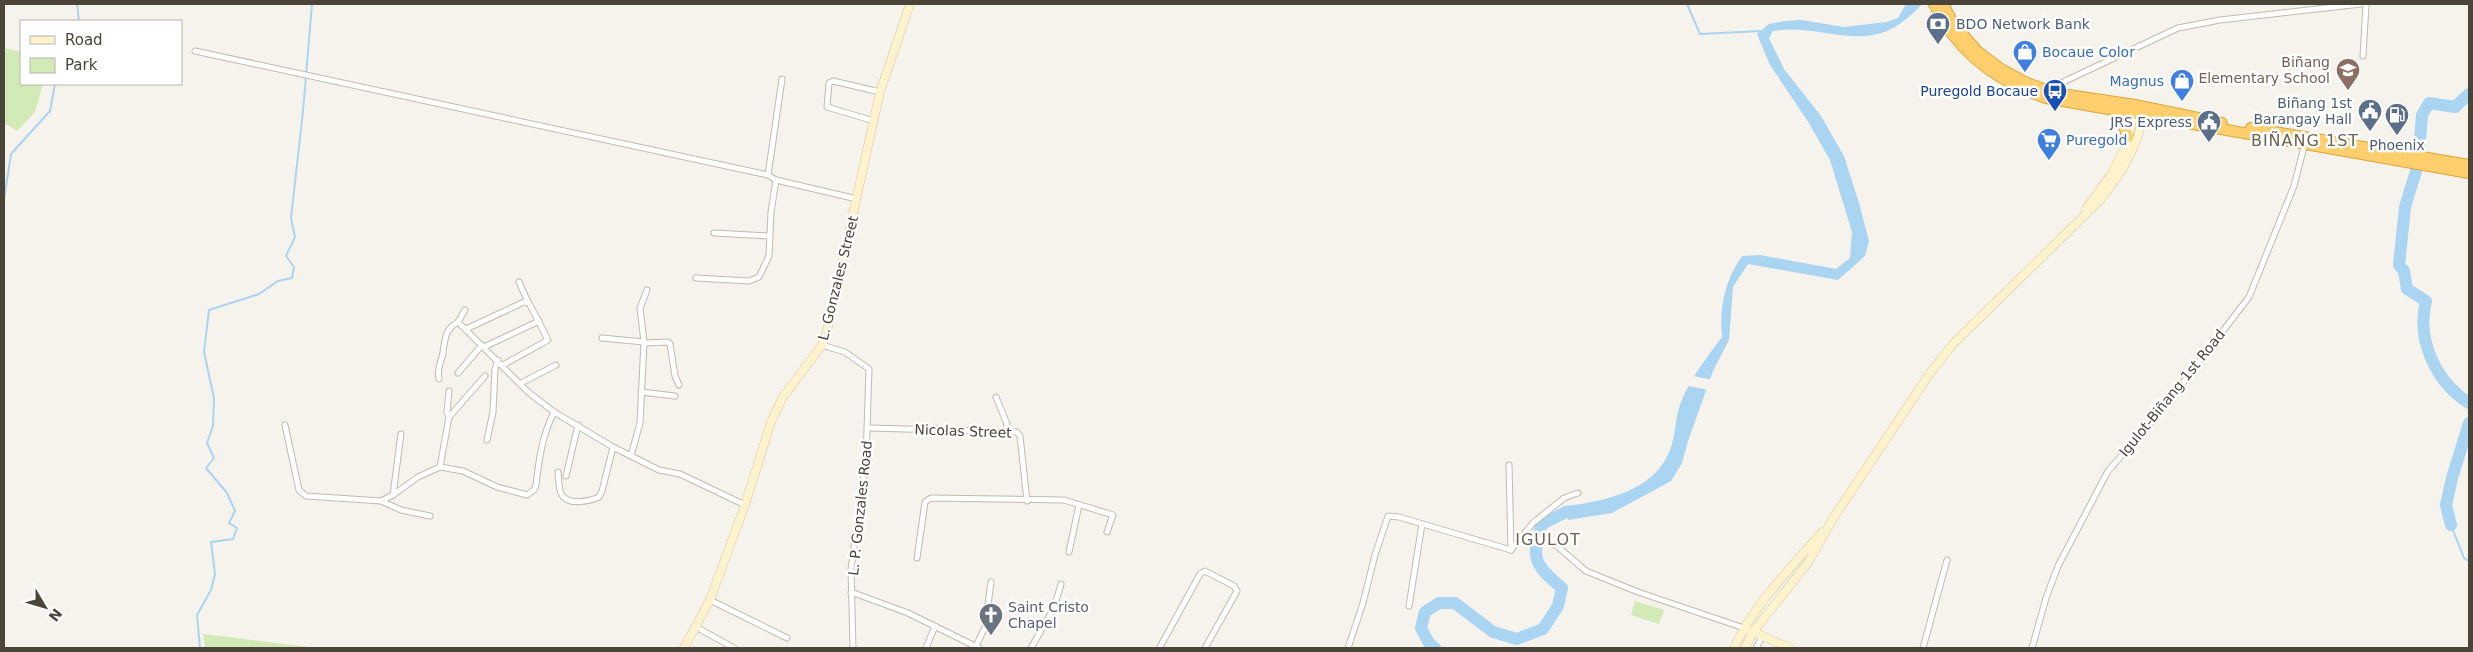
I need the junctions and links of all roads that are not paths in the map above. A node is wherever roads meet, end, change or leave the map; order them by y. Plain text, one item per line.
1 (910, 4) edge
2 (2361, 4) edge
3 (2366, 4) edge
4 (1940, 7) edge
5 (195, 51) dead end
6 (2363, 56) dead end
7 (782, 79) dead end
8 (880, 92) junction
9 (2054, 97) junction
10 (2115, 111) junction
11 (2139, 111) junction
12 (874, 121) junction
13 (2128, 137) junction
14 (2306, 140) junction
15 (2469, 165) edge
16 (2469, 173) edge
17 (768, 175) junction
18 (776, 180) junction
19 (858, 199) junction
20 (2081, 218) junction
21 (714, 233) dead end
22 (769, 236) junction
23 (696, 278) dead end
24 (519, 282) dead end
25 (646, 290) dead end
26 (528, 302) junction
27 (465, 310) dead end
28 (539, 321) junction
29 (458, 322) junction
30 (466, 329) junction
31 (602, 338) dead end
32 (644, 342) junction
33 (822, 344) junction
34 (483, 346) junction
35 (498, 360) junction
36 (503, 365) junction
37 (556, 365) dead end
38 (458, 373) dead end
39 (485, 376) dead end
40 (439, 378) dead end
41 (521, 383) junction
42 (679, 385) dead end
43 (449, 392) dead end
44 (641, 392) junction
45 (675, 396) dead end
46 (996, 397) dead end
47 (554, 412) junction
48 (449, 417) junction
49 (285, 425) dead end
50 (578, 425) junction
51 (868, 428) junction
52 (1006, 431) junction
53 (401, 434) dead end
54 (487, 440) dead end
55 (613, 447) junction
56 (632, 456) junction
57 (1509, 465) dead end
58 (440, 468) junction
59 (558, 472) dead end
60 (566, 476) dead end
61 (1578, 492) dead end
62 (393, 495) junction
63 (381, 501) junction
64 (1027, 501) junction
65 (745, 505) junction
66 (1079, 505) junction
67 (430, 516) dead end
68 (1834, 517) junction
69 (1422, 524) junction
70 (1107, 532) dead end
71 (1526, 534) junction
72 (1511, 550) junction
73 (1069, 552) dead end
74 (916, 558) dead end
75 (1947, 560) dead end
76 (991, 582) dead end
77 (1061, 584) dead end
78 (851, 592) junction
79 (710, 600) junction
80 (1409, 606) dead end
81 (935, 626) junction
82 (696, 628) junction
83 (1744, 628) junction
84 (1753, 632) junction
85 (1762, 637) junction
86 (787, 638) dead end
87 (978, 647) edge
88 (684, 648) edge
89 (734, 648) edge
90 (853, 648) edge
91 (926, 648) edge
92 (1031, 648) edge
93 (1161, 648) edge
94 (1205, 648) edge
95 (1348, 648) edge
96 (1734, 648) edge
97 (1745, 648) edge
98 (1756, 648) edge
99 (1790, 648) edge
100 (1923, 648) edge
101 (2032, 648) edge

1 - 8 main road, L. Gonzales Street
2 - 9 street
3 - 6 street
4 - 9 highway
5 - 17 street
7 - 17 street
8 - 12 main road, L. Gonzales Street
8 - 12 street
9 - 10 highway
9 - 11 highway
10 - 11 highway
10 - 13 highway
11 - 13 main road
11 - 14 highway
11 - 20 main road
12 - 19 main road, L. Gonzales Street
13 - 20 main road
14 - 15 highway
14 - 16 highway
14 - 101 street, Igulot-Biñang 1st Road
17 - 18 street
18 - 19 street
18 - 22 street
19 - 33 main road, L. Gonzales Street
20 - 68 main road
21 - 22 street
22 - 23 street
24 - 26 street
25 - 32 street
26 - 28 street
26 - 30 street
27 - 29 street
28 - 34 street
28 - 36 street
29 - 30 street
29 - 40 street
30 - 34 street
31 - 32 street
32 - 42 street
32 - 44 street
33 - 51 street, L. P. Gonzales Road
33 - 65 main road, L. Gonzales Street
34 - 35 street
34 - 38 street
35 - 36 street
35 - 54 street
36 - 41 street
37 - 41 street
39 - 48 street
41 - 47 street
43 - 48 street
44 - 45 street
44 - 56 street
46 - 52 street
47 - 50 street
47 - 58 street
48 - 58 street
49 - 63 street
50 - 55 street
50 - 60 street
51 - 52 street, Nicolas Street
51 - 78 street, L. P. Gonzales Road
52 - 64 street, Nicolas Street
53 - 62 street
55 - 56 street
55 - 59 street
56 - 65 street
57 - 72 street
58 - 62 street
61 - 71 street
62 - 63 street
63 - 67 street
64 - 66 street
64 - 74 street
65 - 79 main road, L. Gonzales Street
66 - 70 street
66 - 73 street
68 - 83 main road
68 - 84 main road
69 - 72 street
69 - 80 street
69 - 95 street
71 - 72 street
71 - 83 street
75 - 100 street
76 - 87 street
77 - 92 street
78 - 81 street, L. P. Gonzales Road
78 - 90 street
79 - 82 main road, L. Gonzales Street
79 - 86 street
81 - 87 street, L. P. Gonzales Road
81 - 91 street
82 - 88 main road, L. Gonzales Street
82 - 89 street
83 - 84 main road
83 - 96 main road
84 - 85 main road
84 - 97 main road
85 - 98 street
85 - 99 main road
93 - 94 street

